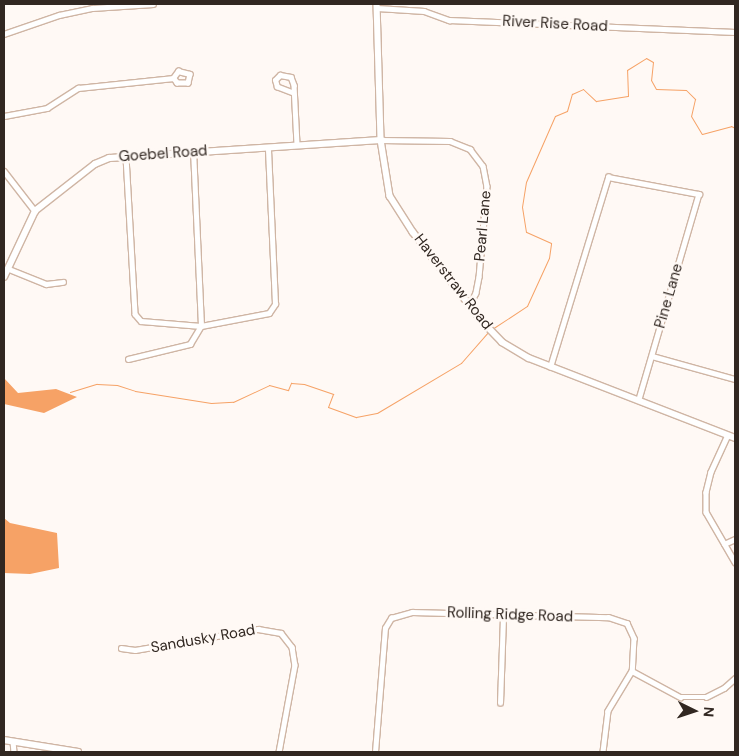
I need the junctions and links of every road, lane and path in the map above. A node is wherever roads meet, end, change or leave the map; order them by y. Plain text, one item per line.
1 (153, 4) edge
2 (377, 6) edge
3 (735, 32) edge
4 (4, 34) edge
5 (173, 78) dead end
6 (293, 93) junction
7 (4, 116) edge
8 (381, 140) junction
9 (297, 145) junction
10 (268, 148) junction
11 (193, 152) junction
12 (126, 156) junction
13 (4, 172) edge
14 (35, 212) junction
15 (8, 269) junction
16 (4, 277) edge
17 (64, 282) dead end
18 (469, 306) junction
19 (201, 326) junction
20 (652, 356) junction
21 (128, 359) dead end
22 (550, 367) junction
23 (735, 379) edge
24 (639, 399) junction
25 (728, 435) junction
26 (735, 438) edge
27 (735, 539) edge
28 (724, 544) junction
29 (735, 562) edge
30 (503, 615) junction
31 (121, 648) dead end
32 (632, 671) junction
33 (735, 678) edge
34 (730, 683) junction
35 (735, 688) edge
36 (500, 703) dead end
37 (4, 740) edge
38 (13, 741) junction
39 (14, 752) edge
40 (78, 752) edge
41 (279, 752) edge
42 (376, 752) edge
43 (603, 752) edge

1 - 4 street
2 - 3 street, River Rise Road
2 - 8 street, Haverstraw Road
5 - 7 street
6 - 6 street
6 - 9 street
8 - 9 street, Goebel Road
8 - 18 street, Haverstraw Road
8 - 18 street, Pearl Lane
9 - 10 street, Goebel Road
10 - 11 street, Goebel Road
10 - 19 street
11 - 12 street, Goebel Road
11 - 19 street
12 - 14 street, Goebel Road
12 - 19 street
13 - 14 street
14 - 15 street, Goebel Road
15 - 16 street, Goebel Road
15 - 17 street
18 - 22 street, Haverstraw Road
19 - 21 street
20 - 22 street, Pine Lane
20 - 23 street
20 - 24 street, Pine Lane
22 - 24 street, Haverstraw Road
24 - 25 street, Haverstraw Road
25 - 26 street, Haverstraw Road
25 - 28 street
27 - 28 street
28 - 29 street
30 - 32 street, Rolling Ridge Road
30 - 36 street
30 - 42 street, Rolling Ridge Road
31 - 41 street, Sandusky Road
32 - 34 street
32 - 43 street, Rolling Ridge Road
33 - 34 street
34 - 35 street
37 - 38 street
38 - 39 street
38 - 40 street

